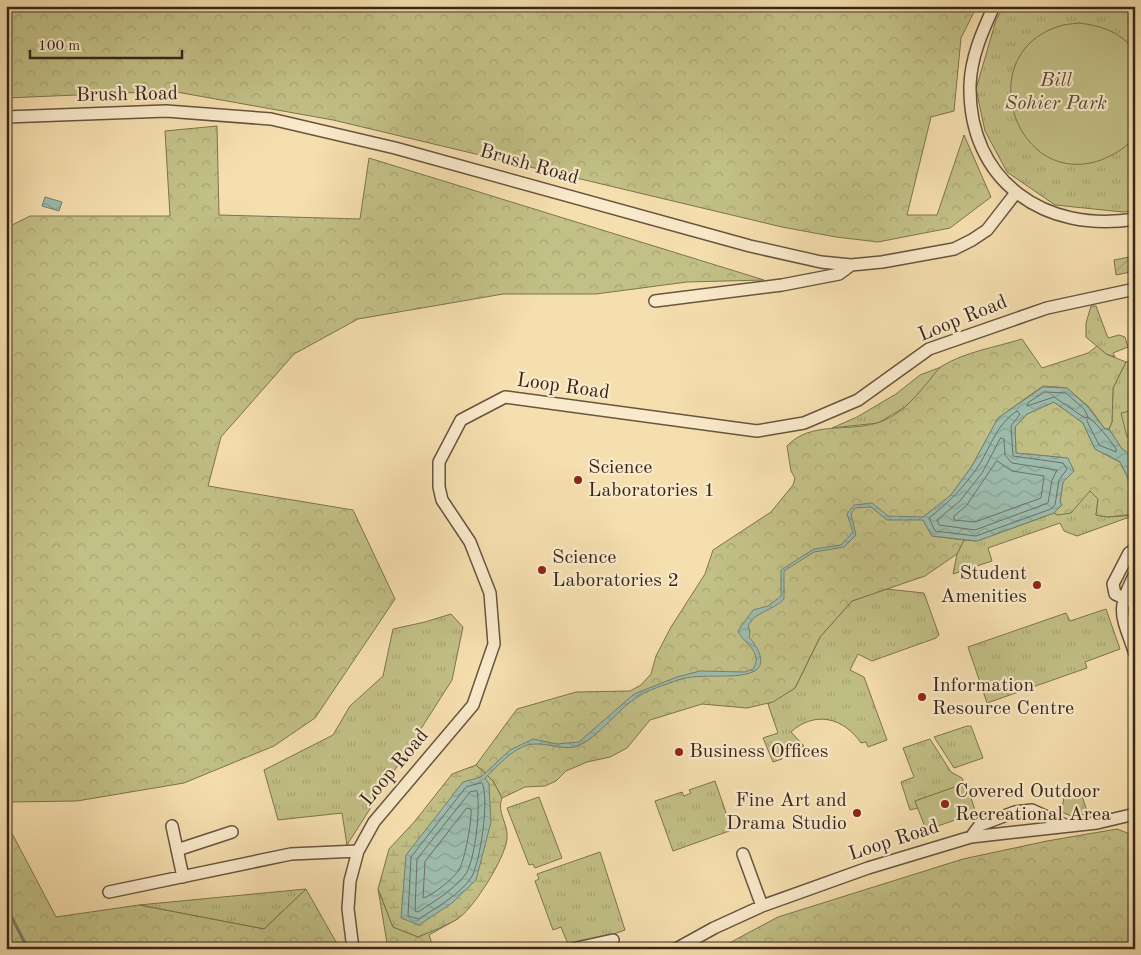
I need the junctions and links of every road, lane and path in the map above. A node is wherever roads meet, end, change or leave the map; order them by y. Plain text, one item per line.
1 (994, 6) edge
2 (6, 118) edge
3 (1015, 194) junction
4 (1135, 219) edge
5 (851, 265) junction
6 (1135, 288) edge
7 (655, 301) dead end
8 (1135, 549) edge
9 (1135, 574) edge
10 (1122, 598) junction
11 (1135, 604) edge
12 (1135, 654) edge
13 (1135, 814) edge
14 (1065, 825) junction
15 (172, 826) dead end
16 (232, 832) dead end
17 (971, 837) junction
18 (177, 850) junction
19 (358, 852) junction
20 (743, 854) dead end
21 (183, 877) junction
22 (109, 892) dead end
23 (762, 906) junction
24 (613, 940) dead end
25 (353, 949) edge
26 (572, 949) edge
27 (676, 949) edge

1 - 3 street
2 - 5 street, Brush Road
3 - 4 street
3 - 5 street, Brush Road
5 - 7 street
6 - 19 street, Loop Road
8 - 10 street
9 - 10 street
10 - 11 street
10 - 12 street
13 - 14 street, Loop Road
14 - 17 street, Loop Road
14 - 17 street
15 - 18 street
16 - 18 street
17 - 23 street, Loop Road
18 - 21 street
19 - 21 street
19 - 25 street, Loop Road
20 - 23 street
21 - 22 street
23 - 27 street, Loop Road
24 - 26 street

